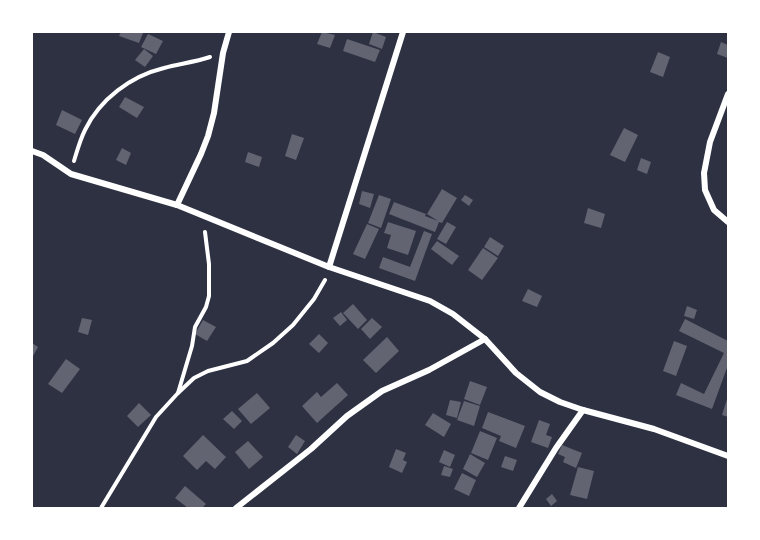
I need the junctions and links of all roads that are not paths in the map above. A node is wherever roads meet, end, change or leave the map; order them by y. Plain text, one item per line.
1 (229, 32) edge
2 (403, 32) edge
3 (729, 94) edge
4 (32, 151) edge
5 (177, 205) junction
6 (729, 222) edge
7 (328, 267) junction
8 (485, 339) junction
9 (583, 410) junction
10 (729, 456) edge
11 (236, 508) edge
12 (519, 508) edge

1 - 5 street
2 - 7 street
3 - 6 street
4 - 5 street
5 - 7 street
7 - 8 street
8 - 9 street
8 - 11 street
9 - 10 street
9 - 12 street

